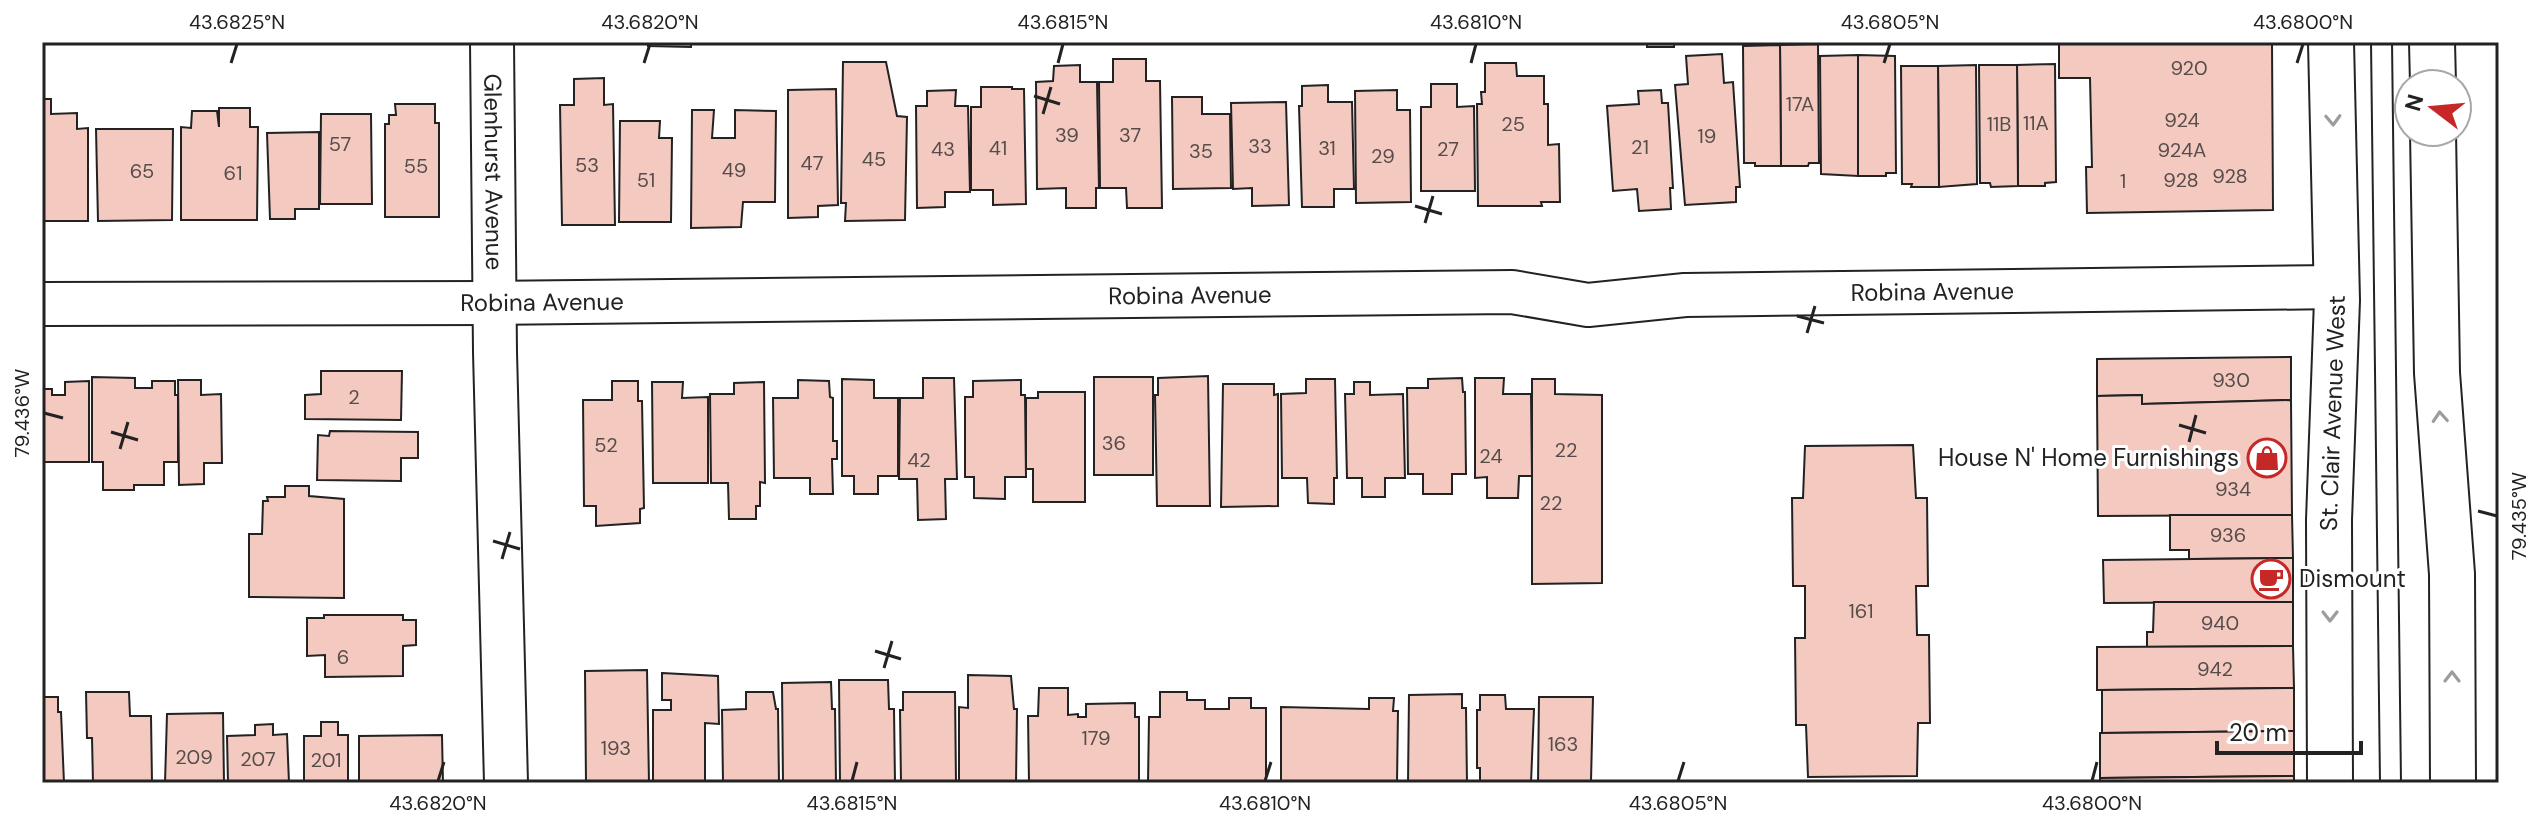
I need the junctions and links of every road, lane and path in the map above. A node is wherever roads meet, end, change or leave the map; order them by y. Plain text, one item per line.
1 (492, 42) edge
2 (2331, 42) edge
3 (2432, 42) edge
4 (2433, 68) edge
5 (2433, 148) edge
6 (2337, 287) junction
7 (495, 303) junction
8 (42, 304) edge
9 (506, 783) edge
10 (2330, 783) edge
11 (2453, 783) edge

1 - 7 street, Glenhurst Avenue
2 -> 6 main road, St. Clair Avenue West
3 - 4 main road
11 -> 5 main road
6 - 7 street, Robina Avenue
6 -> 10 main road, St. Clair Avenue West
7 - 8 street, Robina Avenue
7 - 9 street, Glenhurst Avenue

